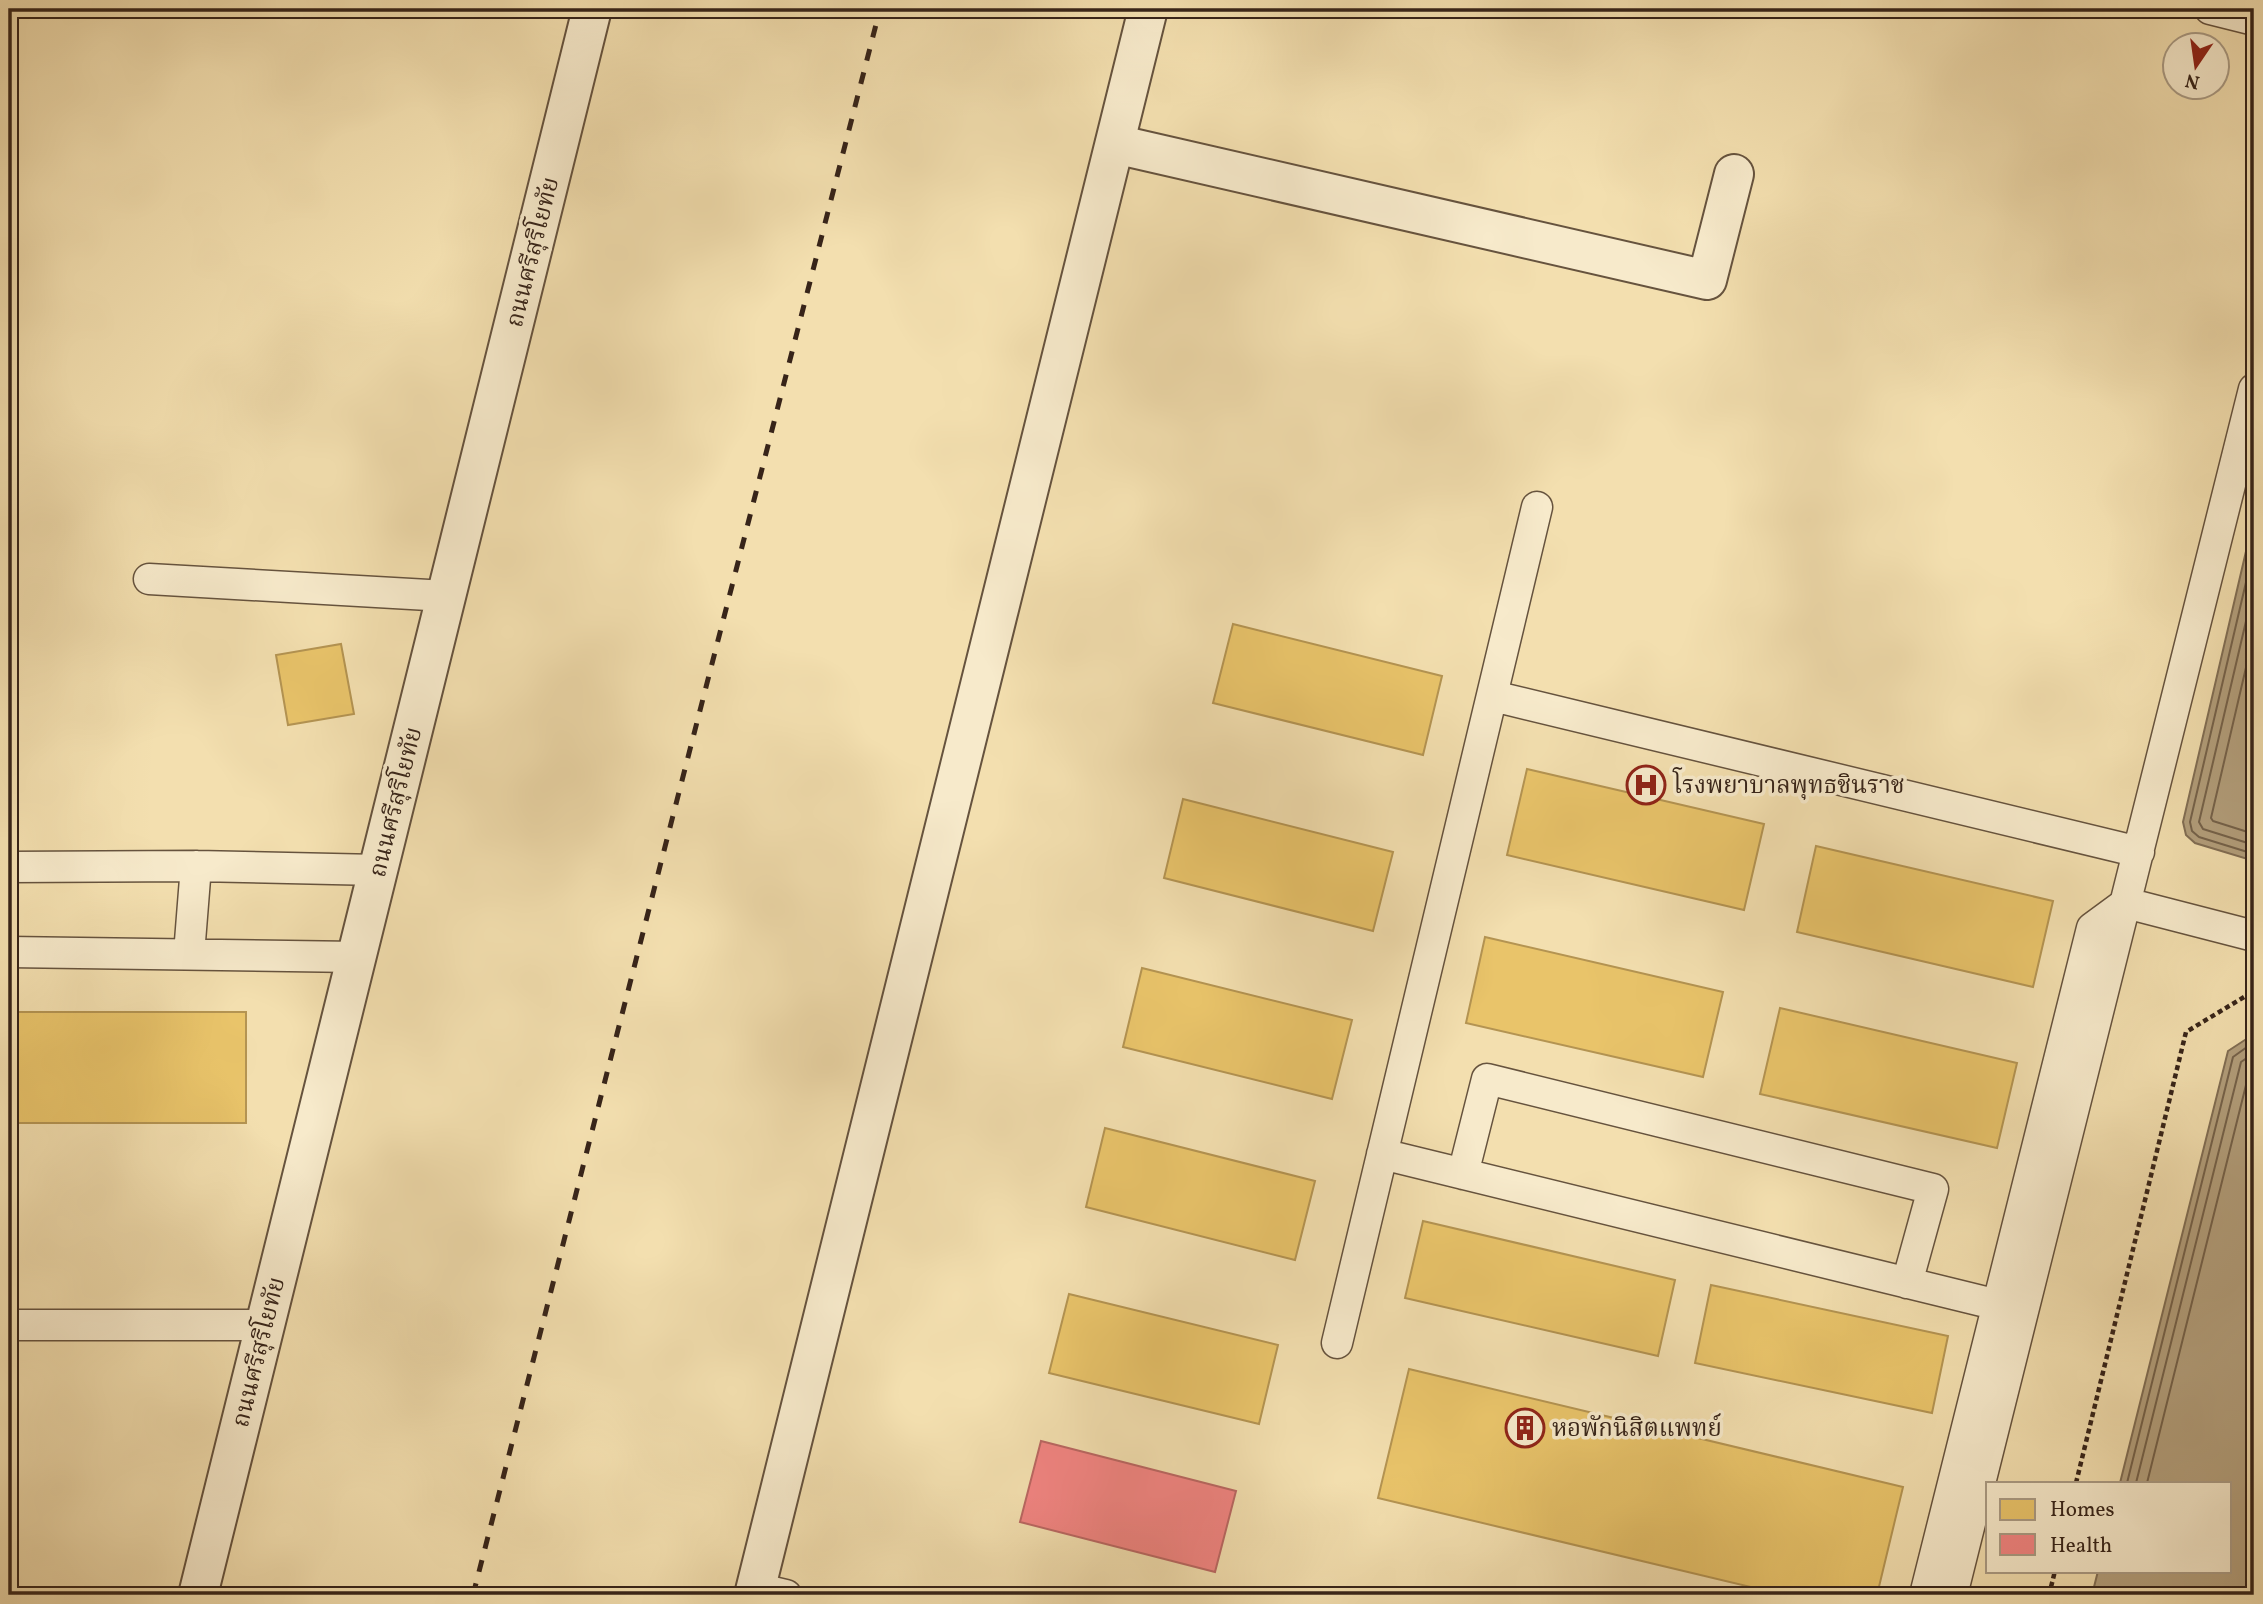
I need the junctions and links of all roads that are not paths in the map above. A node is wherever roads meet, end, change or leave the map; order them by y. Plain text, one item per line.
1 (592, 9) edge
2 (1148, 9) edge
3 (2210, 9) edge
4 (2254, 20) edge
5 (1115, 144) junction
6 (1734, 174) dead end
7 (2254, 389) edge
8 (1537, 507) dead end
9 (149, 579) dead end
10 (446, 596) junction
11 (1493, 696) junction
12 (2139, 852) junction
13 (196, 866) junction
14 (9, 867) edge
15 (378, 870) junction
16 (2126, 903) junction
17 (2254, 936) edge
18 (9, 953) edge
19 (189, 954) junction
20 (357, 957) junction
21 (1382, 1154) junction
22 (1463, 1174) junction
23 (1907, 1283) junction
24 (1998, 1306) junction
25 (9, 1325) edge
26 (265, 1325) junction
27 (1337, 1343) dead end
28 (765, 1593) edge
29 (198, 1595) edge
30 (1925, 1595) edge
31 (1952, 1595) edge

1 - 10 street, ถนนศรีสุริโยทัย
2 - 5 street
3 - 4 lane
5 - 6 street
5 - 28 street
7 - 12 lane
8 - 11 lane
9 - 10 lane
10 - 15 street, ถนนศรีสุริโยทัย
11 - 12 lane
11 - 21 lane
12 - 16 lane
13 - 14 lane
13 - 15 lane
13 - 19 lane
15 - 20 street, ถนนศรีสุริโยทัย
16 - 17 lane
16 - 24 lane
16 - 31 lane
18 - 19 lane
19 - 20 lane
20 - 26 street, ถนนศรีสุริโยทัย
21 - 22 lane
21 - 27 lane
22 - 23 lane
22 - 23 lane
23 - 24 lane
24 - 30 lane
25 - 26 lane
26 - 29 street, ถนนศรีสุริโยทัย

